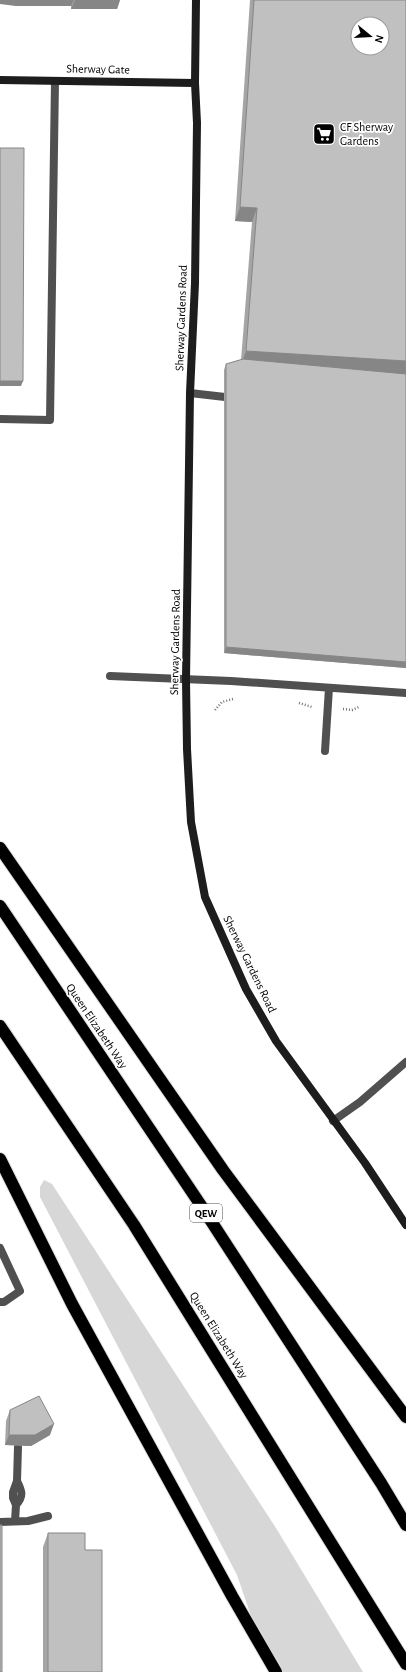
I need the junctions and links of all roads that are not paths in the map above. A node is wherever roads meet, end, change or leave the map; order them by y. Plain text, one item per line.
1 (196, 0) edge
2 (0, 80) edge
3 (55, 81) junction
4 (195, 83) junction
5 (190, 393) junction
6 (224, 396) edge
7 (0, 419) edge
8 (110, 676) dead end
9 (186, 680) junction
10 (328, 688) junction
11 (406, 693) edge
12 (325, 752) dead end
13 (0, 848) edge
14 (0, 906) edge
15 (0, 1026) edge
16 (406, 1062) edge
17 (333, 1121) junction
18 (0, 1159) edge
19 (406, 1225) edge
20 (0, 1248) edge
21 (0, 1302) edge
22 (406, 1417) edge
23 (18, 1447) edge
24 (48, 1516) dead end
25 (15, 1521) junction
26 (0, 1522) edge
27 (406, 1525) edge
28 (406, 1664) edge
29 (276, 1672) edge

1 - 4 street, Sherway Gardens Road
2 - 3 street, Sherway Gate
3 - 4 street, Sherway Gate
3 - 7 lane
4 - 5 street, Sherway Gardens Road
5 - 6 lane
5 - 9 street, Sherway Gardens Road
8 - 9 lane
9 - 10 lane
9 - 17 street, Sherway Gardens Road
10 - 11 lane
10 - 12 lane
13 - 22 highway
14 - 27 highway, Queen Elizabeth Way / QEW
15 - 28 highway, Queen Elizabeth Way
16 - 17 lane
17 - 19 street, Sherway Gardens Road
18 - 29 highway
20 - 21 lane
23 - 25 lane
24 - 25 lane
25 - 26 lane

